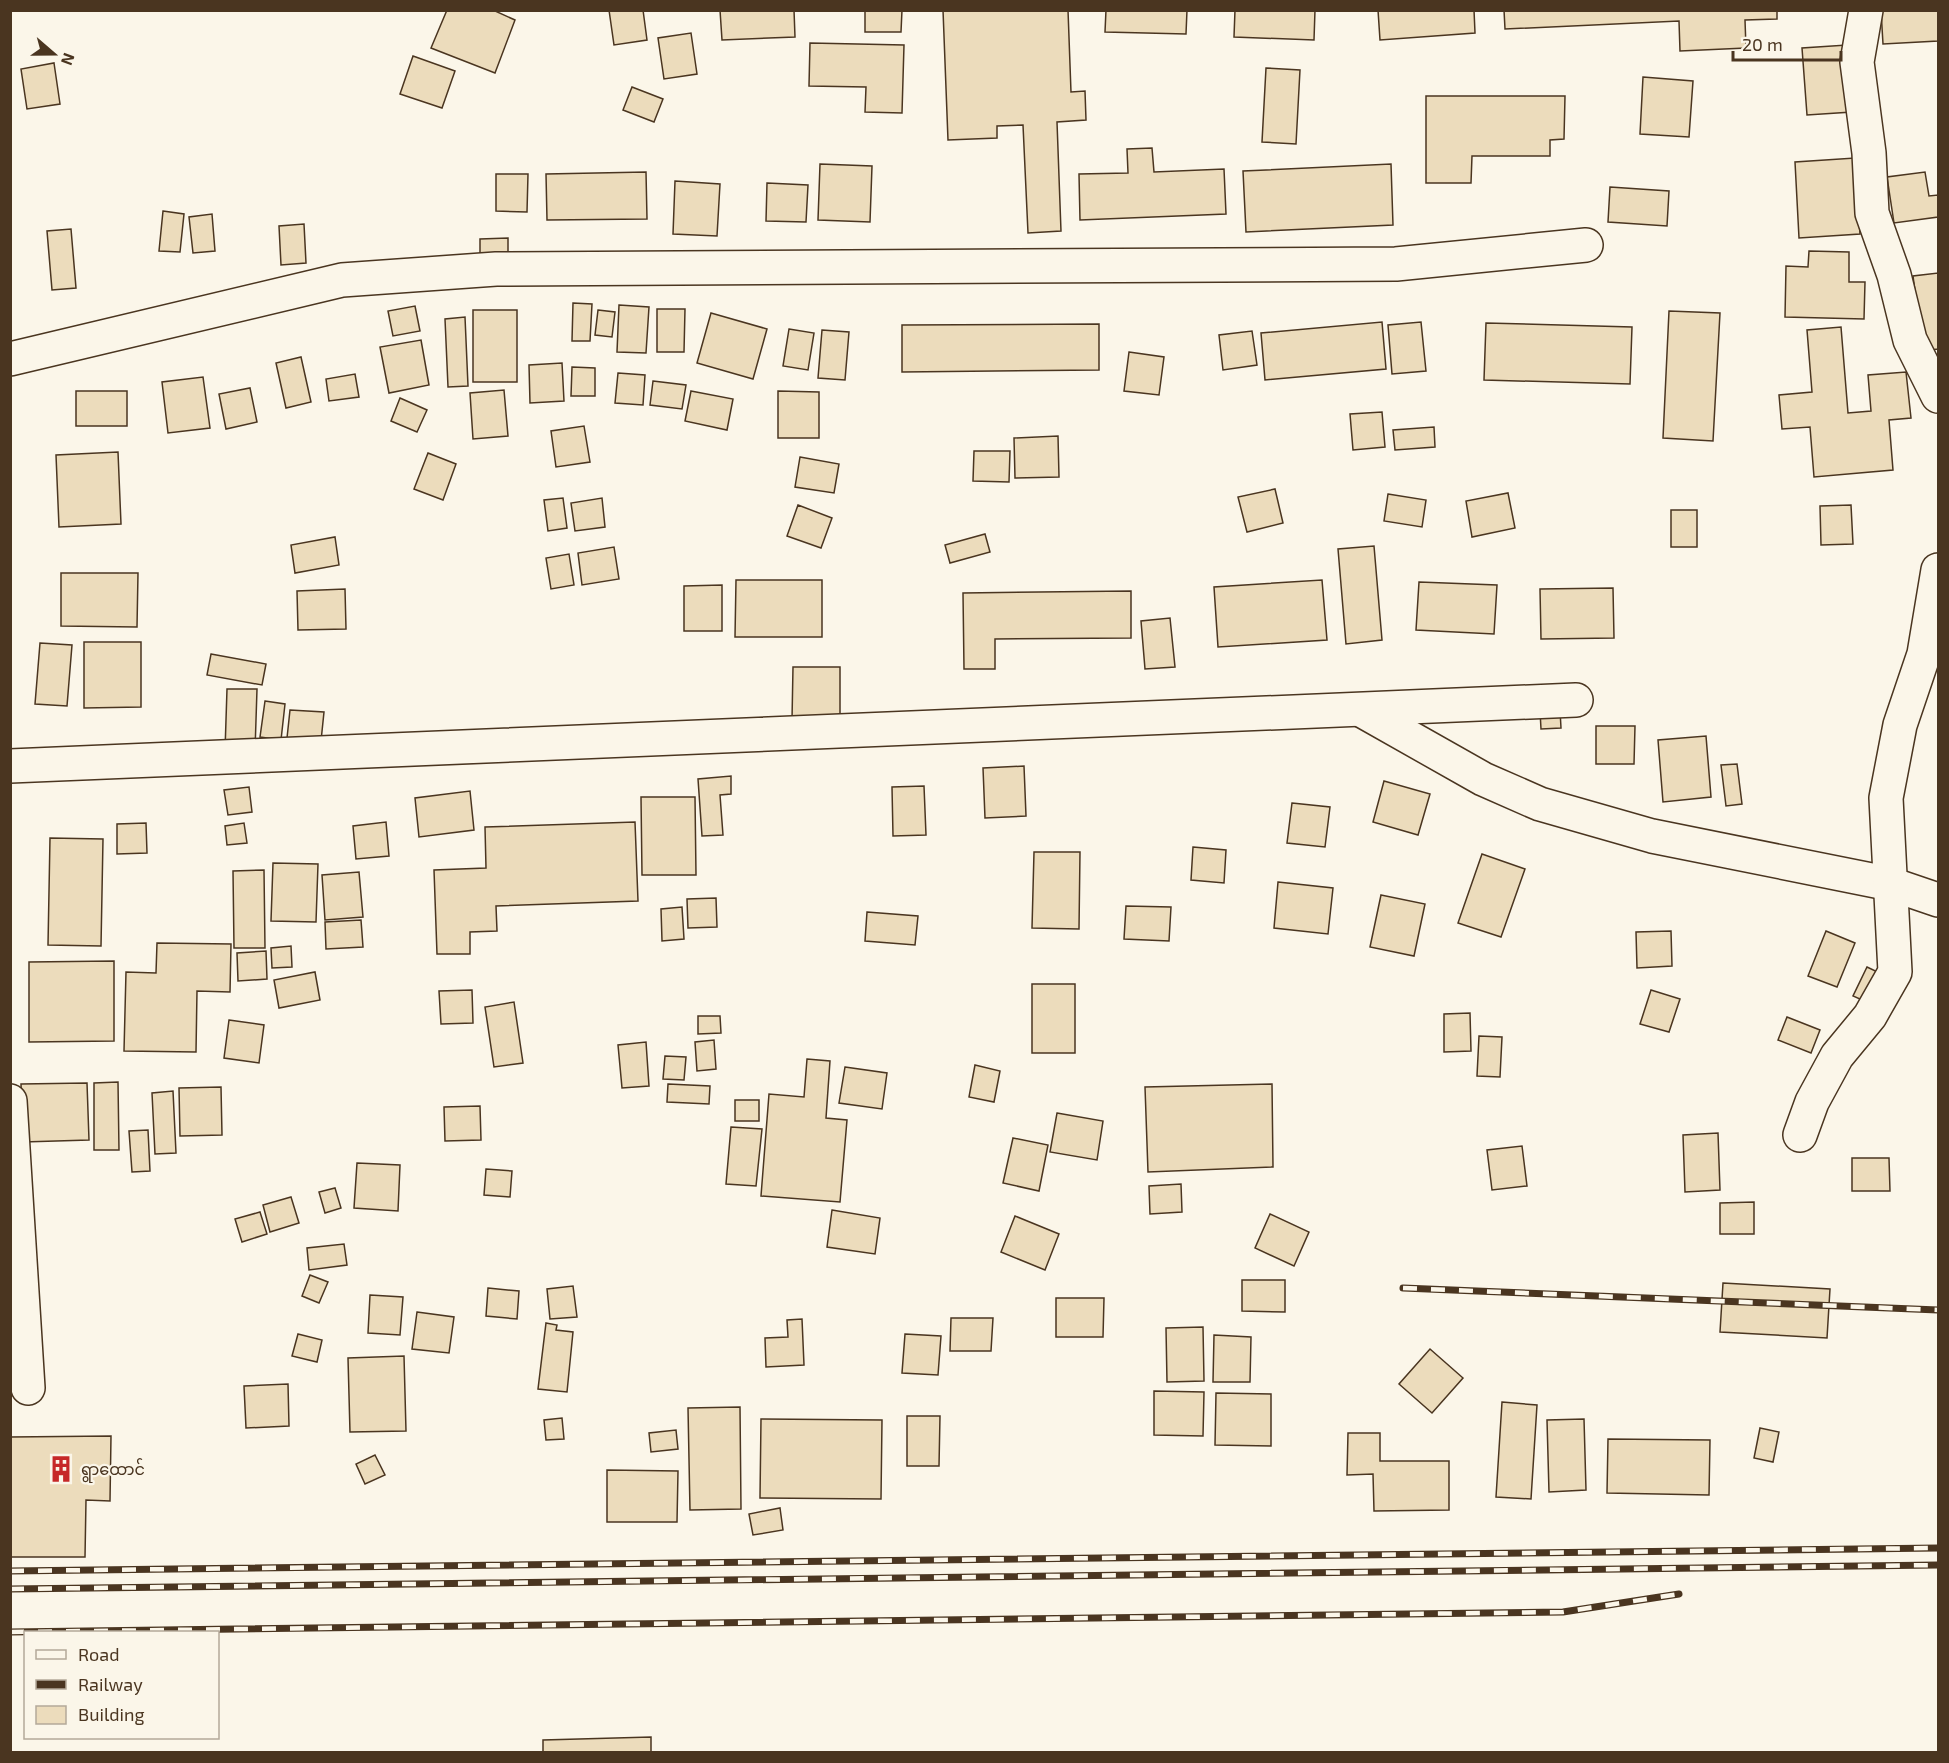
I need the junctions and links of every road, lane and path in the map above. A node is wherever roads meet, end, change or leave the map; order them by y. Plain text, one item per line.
1 (1866, 10) edge
2 (1586, 245) dead end
3 (10, 359) edge
4 (1938, 396) edge
5 (1938, 570) edge
6 (1576, 700) dead end
7 (1361, 710) junction
8 (10, 766) edge
9 (1892, 884) junction
10 (1938, 900) edge
11 (10, 1101) edge
12 (1800, 1135) dead end
13 (28, 1388) dead end

1 - 4 street
2 - 3 street
5 - 9 street
6 - 7 street
7 - 8 street
7 - 9 street
9 - 10 street
9 - 12 street
11 - 13 street

